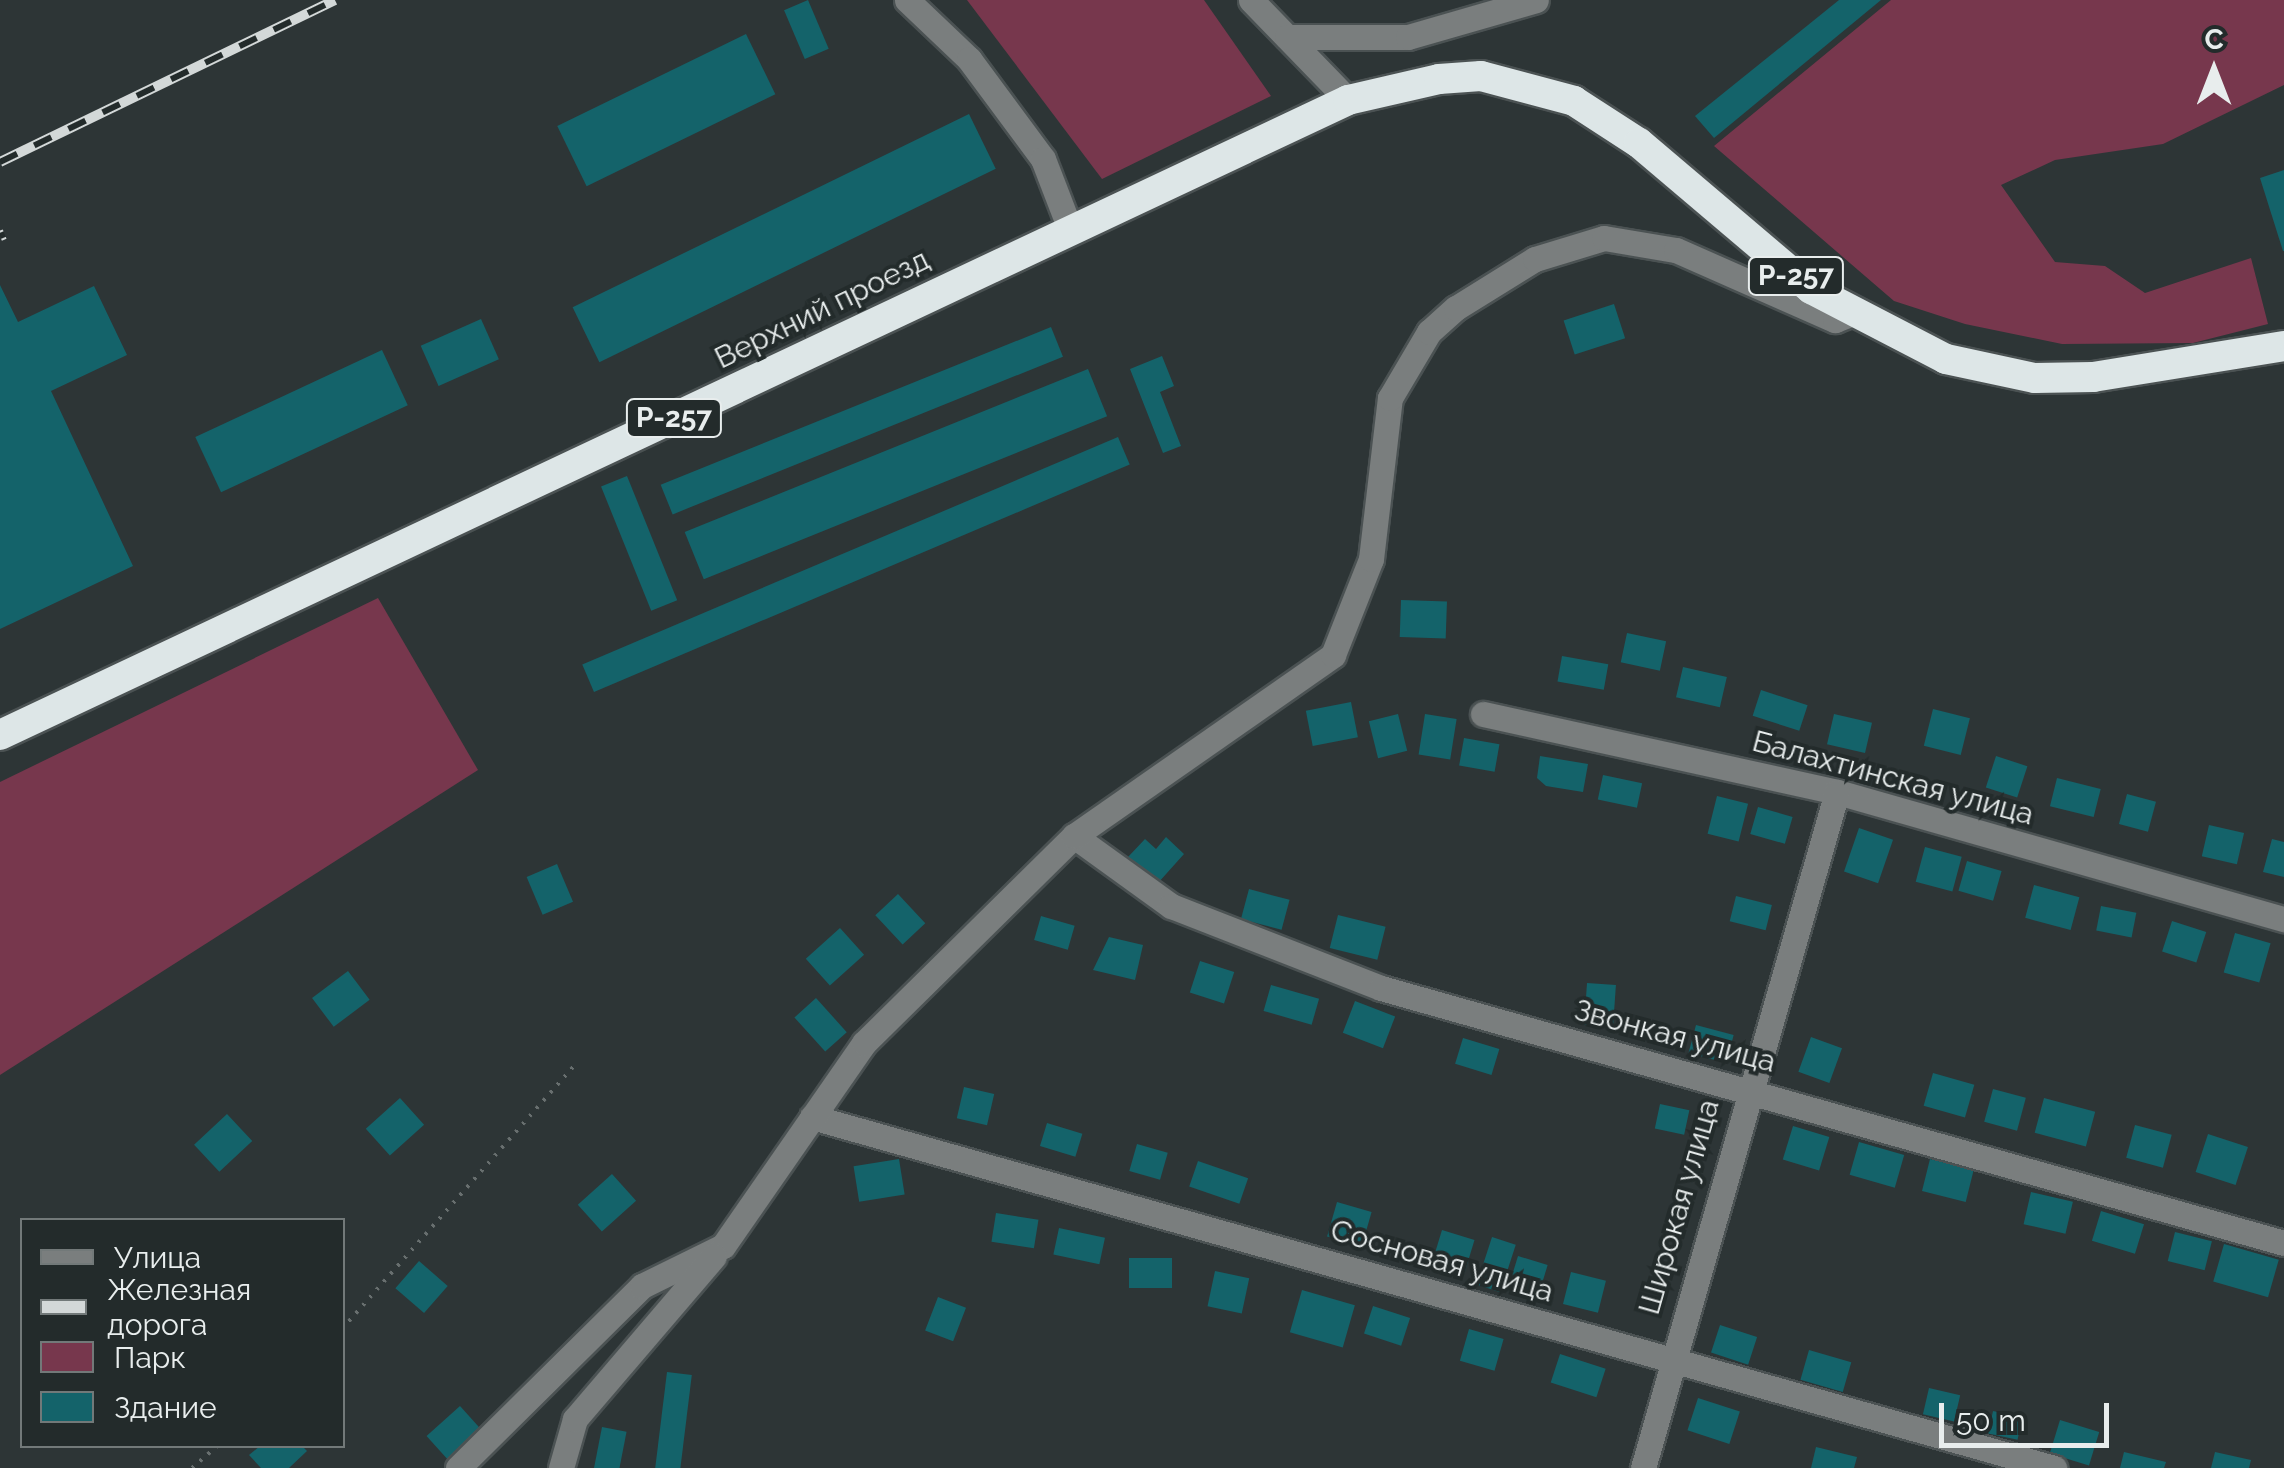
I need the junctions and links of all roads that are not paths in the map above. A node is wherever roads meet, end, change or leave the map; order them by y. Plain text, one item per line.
1 (907, 0) edge
2 (1251, 0) edge
3 (1536, 0) edge
4 (1287, 37) junction
5 (1348, 100) junction
6 (1070, 229) junction
7 (1851, 314) junction
8 (2284, 346) edge
9 (1483, 714) dead end
10 (0, 735) edge
11 (1837, 792) junction
12 (1074, 836) junction
13 (2284, 919) edge
14 (1746, 1089) junction
15 (812, 1116) junction
16 (2284, 1243) edge
17 (723, 1246) junction
18 (1670, 1359) junction
19 (458, 1468) edge
20 (561, 1468) edge
21 (1642, 1468) edge
22 (2054, 1468) edge

1 - 6 street
2 - 4 street
3 - 4 street
4 - 5 street
5 - 6 highway, Верхний проезд / Р-257
5 - 7 highway, Р-257
6 - 10 highway, Верхний проезд / Р-257
7 - 8 highway, Р-257
7 - 12 street
9 - 11 street, Балахтинская улица
11 - 13 street, Балахтинская улица
11 - 14 street, Широкая улица
12 - 14 street, Звонкая улица
12 - 15 street
14 - 16 street, Звонкая улица
14 - 18 street, Широкая улица
15 - 17 street
15 - 18 street, Сосновая улица
17 - 19 street
17 - 20 street
18 - 21 street, Широкая улица
18 - 22 street, Сосновая улица

